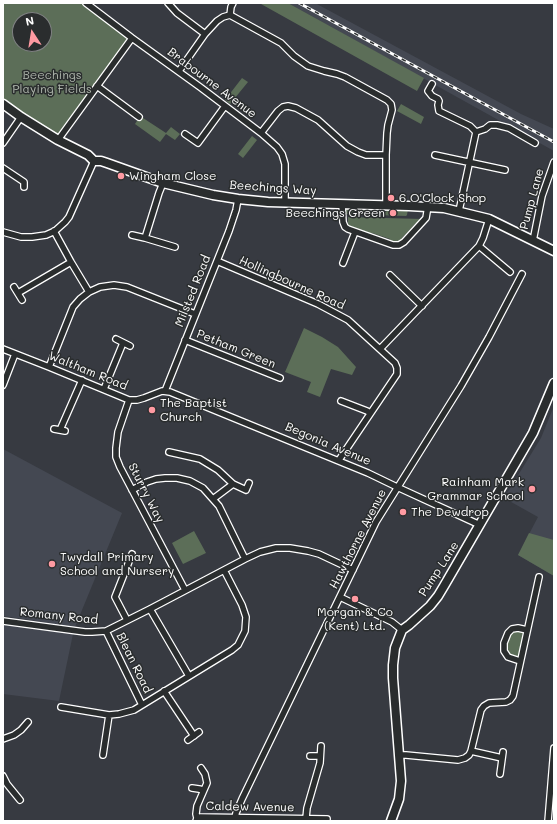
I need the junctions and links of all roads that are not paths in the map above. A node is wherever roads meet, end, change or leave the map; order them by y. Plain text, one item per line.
1 (86, 3) edge
2 (168, 3) edge
3 (233, 3) edge
4 (230, 15) junction
5 (205, 34) junction
6 (132, 38) junction
7 (179, 71) junction
8 (432, 84) dead end
9 (97, 86) junction
10 (3, 104) edge
11 (225, 106) junction
12 (21, 117) junction
13 (139, 117) dead end
14 (476, 132) junction
15 (260, 133) junction
16 (185, 134) dead end
17 (58, 140) junction
18 (3, 143) edge
19 (198, 143) junction
20 (535, 143) dead end
21 (204, 148) dead end
22 (386, 155) junction
23 (435, 155) dead end
24 (94, 161) junction
25 (469, 162) junction
26 (554, 162) edge
27 (3, 168) edge
28 (505, 170) dead end
29 (163, 183) junction
30 (24, 187) dead end
31 (238, 199) junction
32 (285, 203) junction
33 (342, 204) junction
34 (386, 205) junction
35 (428, 206) junction
36 (459, 211) junction
37 (489, 219) junction
38 (54, 231) junction
39 (3, 232) edge
40 (356, 232) junction
41 (132, 235) dead end
42 (145, 238) junction
43 (533, 241) junction
44 (479, 246) junction
45 (175, 247) dead end
46 (554, 251) edge
47 (217, 261) junction
48 (71, 262) junction
49 (343, 263) dead end
50 (522, 274) dead end
51 (390, 275) dead end
52 (519, 280) junction
53 (14, 287) dead end
54 (90, 292) junction
55 (18, 293) junction
56 (22, 300) dead end
57 (422, 306) junction
58 (195, 314) junction
59 (116, 340) dead end
60 (185, 340) junction
61 (123, 343) junction
62 (130, 346) dead end
63 (3, 349) edge
64 (380, 349) junction
65 (16, 354) junction
66 (49, 367) junction
67 (280, 378) dead end
68 (82, 380) junction
69 (554, 383) edge
70 (3, 385) edge
71 (104, 390) junction
72 (165, 391) junction
73 (129, 400) junction
74 (341, 401) dead end
75 (370, 413) junction
76 (54, 429) dead end
77 (169, 452) dead end
78 (339, 460) junction
79 (249, 483) dead end
80 (233, 484) junction
81 (397, 487) junction
82 (132, 490) junction
83 (213, 499) junction
84 (480, 524) junction
85 (132, 554) dead end
86 (245, 559) junction
87 (224, 570) junction
88 (353, 570) junction
89 (539, 577) dead end
90 (185, 590) junction
91 (340, 597) junction
92 (150, 609) junction
93 (3, 620) edge
94 (127, 620) junction
95 (402, 630) junction
96 (527, 630) junction
97 (106, 631) junction
98 (520, 661) junction
99 (189, 676) junction
100 (164, 691) junction
101 (142, 705) junction
102 (61, 707) dead end
103 (109, 715) junction
104 (28, 722) dead end
105 (3, 739) edge
106 (188, 740) dead end
107 (321, 746) dead end
108 (554, 748) edge
109 (471, 751) junction
110 (504, 752) dead end
111 (103, 755) dead end
112 (399, 755) junction
113 (310, 756) dead end
114 (320, 756) junction
115 (502, 758) junction
116 (201, 768) dead end
117 (500, 774) dead end
118 (3, 776) edge
119 (192, 788) dead end
120 (203, 790) junction
121 (20, 800) dead end
122 (235, 818) junction
123 (306, 818) junction
124 (327, 818) dead end
125 (197, 820) edge
126 (391, 821) edge
127 (548, 821) edge

1 - 6 street, Brabourne Avenue
2 - 5 street
3 - 4 street
4 - 5 street
4 - 22 street
5 - 7 street
6 - 7 street, Brabourne Avenue
6 - 9 street
7 - 11 street, Brabourne Avenue
8 - 14 street
9 - 13 street
9 - 17 street
10 - 12 street, Beechings Way
11 - 15 street, Brabourne Avenue
11 - 19 street
12 - 17 street, Beechings Way
12 - 18 street
14 - 20 street
14 - 25 street
15 - 22 street
15 - 32 street, Brabourne Avenue
16 - 19 street
17 - 24 street, Beechings Way
19 - 21 street
22 - 34 street
23 - 25 street
24 - 29 street, Beechings Way
24 - 38 street
25 - 28 street
25 - 36 street
26 - 43 street, Pump Lane
27 - 30 street
29 - 31 street, Beechings Way
29 - 42 street
31 - 32 street, Beechings Way
31 - 47 street, Milsted Road
32 - 33 street, Beechings Way
33 - 34 street, Beechings Way
33 - 40 street
34 - 35 street, Beechings Way
35 - 36 street, Beechings Way
35 - 40 street
36 - 37 street, Beechings Way
37 - 43 street, Beechings Way
37 - 44 street
38 - 39 street
38 - 48 street
40 - 49 street
41 - 42 street
42 - 45 street
43 - 46 street, Beechings Way
44 - 52 street
44 - 57 street
47 - 58 street, Milsted Road
47 - 64 street, Hollingbourne Road
48 - 54 street
48 - 55 street
50 - 52 street, Hawthorne Avenue
51 - 57 street
52 - 81 street, Hawthorne Avenue
53 - 55 street
54 - 58 street
54 - 66 street
55 - 56 street
57 - 64 street
58 - 60 street, Milsted Road
59 - 61 street
60 - 67 street, Petham Green
60 - 72 street, Milsted Road
61 - 62 street
61 - 71 street
63 - 65 street, Waltham Road
64 - 75 street, Hollingbourne Road
65 - 66 street, Waltham Road
65 - 70 street
66 - 68 street, Waltham Road
68 - 71 street, Waltham Road
68 - 76 street
69 - 84 street, Pump Lane
71 - 73 street, Waltham Road
72 - 73 street, Waltham Road
72 - 78 street, Begonia Avenue
73 - 82 street, Sturry Way
74 - 75 street
75 - 78 street, Hollingbourne Road
77 - 80 street
78 - 81 street, Begonia Avenue
79 - 80 street
80 - 83 street
81 - 84 street, Begonia Avenue
81 - 88 street, Hawthorne Avenue
82 - 83 street
82 - 90 street, Sturry Way
83 - 86 street
84 - 95 street, Pump Lane
85 - 94 street
86 - 87 street, Romany Road
86 - 88 street, Romany Road
87 - 90 street, Romany Road
87 - 99 street
88 - 91 street, Hawthorne Avenue
89 - 96 street
90 - 92 street, Romany Road
91 - 95 street
91 - 122 street, Hawthorne Avenue
92 - 94 street, Romany Road
92 - 99 street
93 - 97 street, Romany Road
94 - 97 street, Romany Road
95 - 112 street
96 - 98 street
96 - 98 street
97 - 101 street, Blean Road
98 - 109 street
99 - 100 street
100 - 101 street
100 - 106 street
101 - 103 street
102 - 103 street
103 - 111 street
104 - 105 street
107 - 114 street, Caldew Avenue
108 - 127 street
109 - 112 street
109 - 115 street
110 - 115 street
112 - 126 street
113 - 114 street
114 - 123 street, Caldew Avenue
115 - 117 street
116 - 120 street
118 - 121 street
119 - 120 street
120 - 125 street
122 - 123 street, Caldew Avenue
122 - 125 street, Caldew Avenue
123 - 124 street, Caldew Avenue

